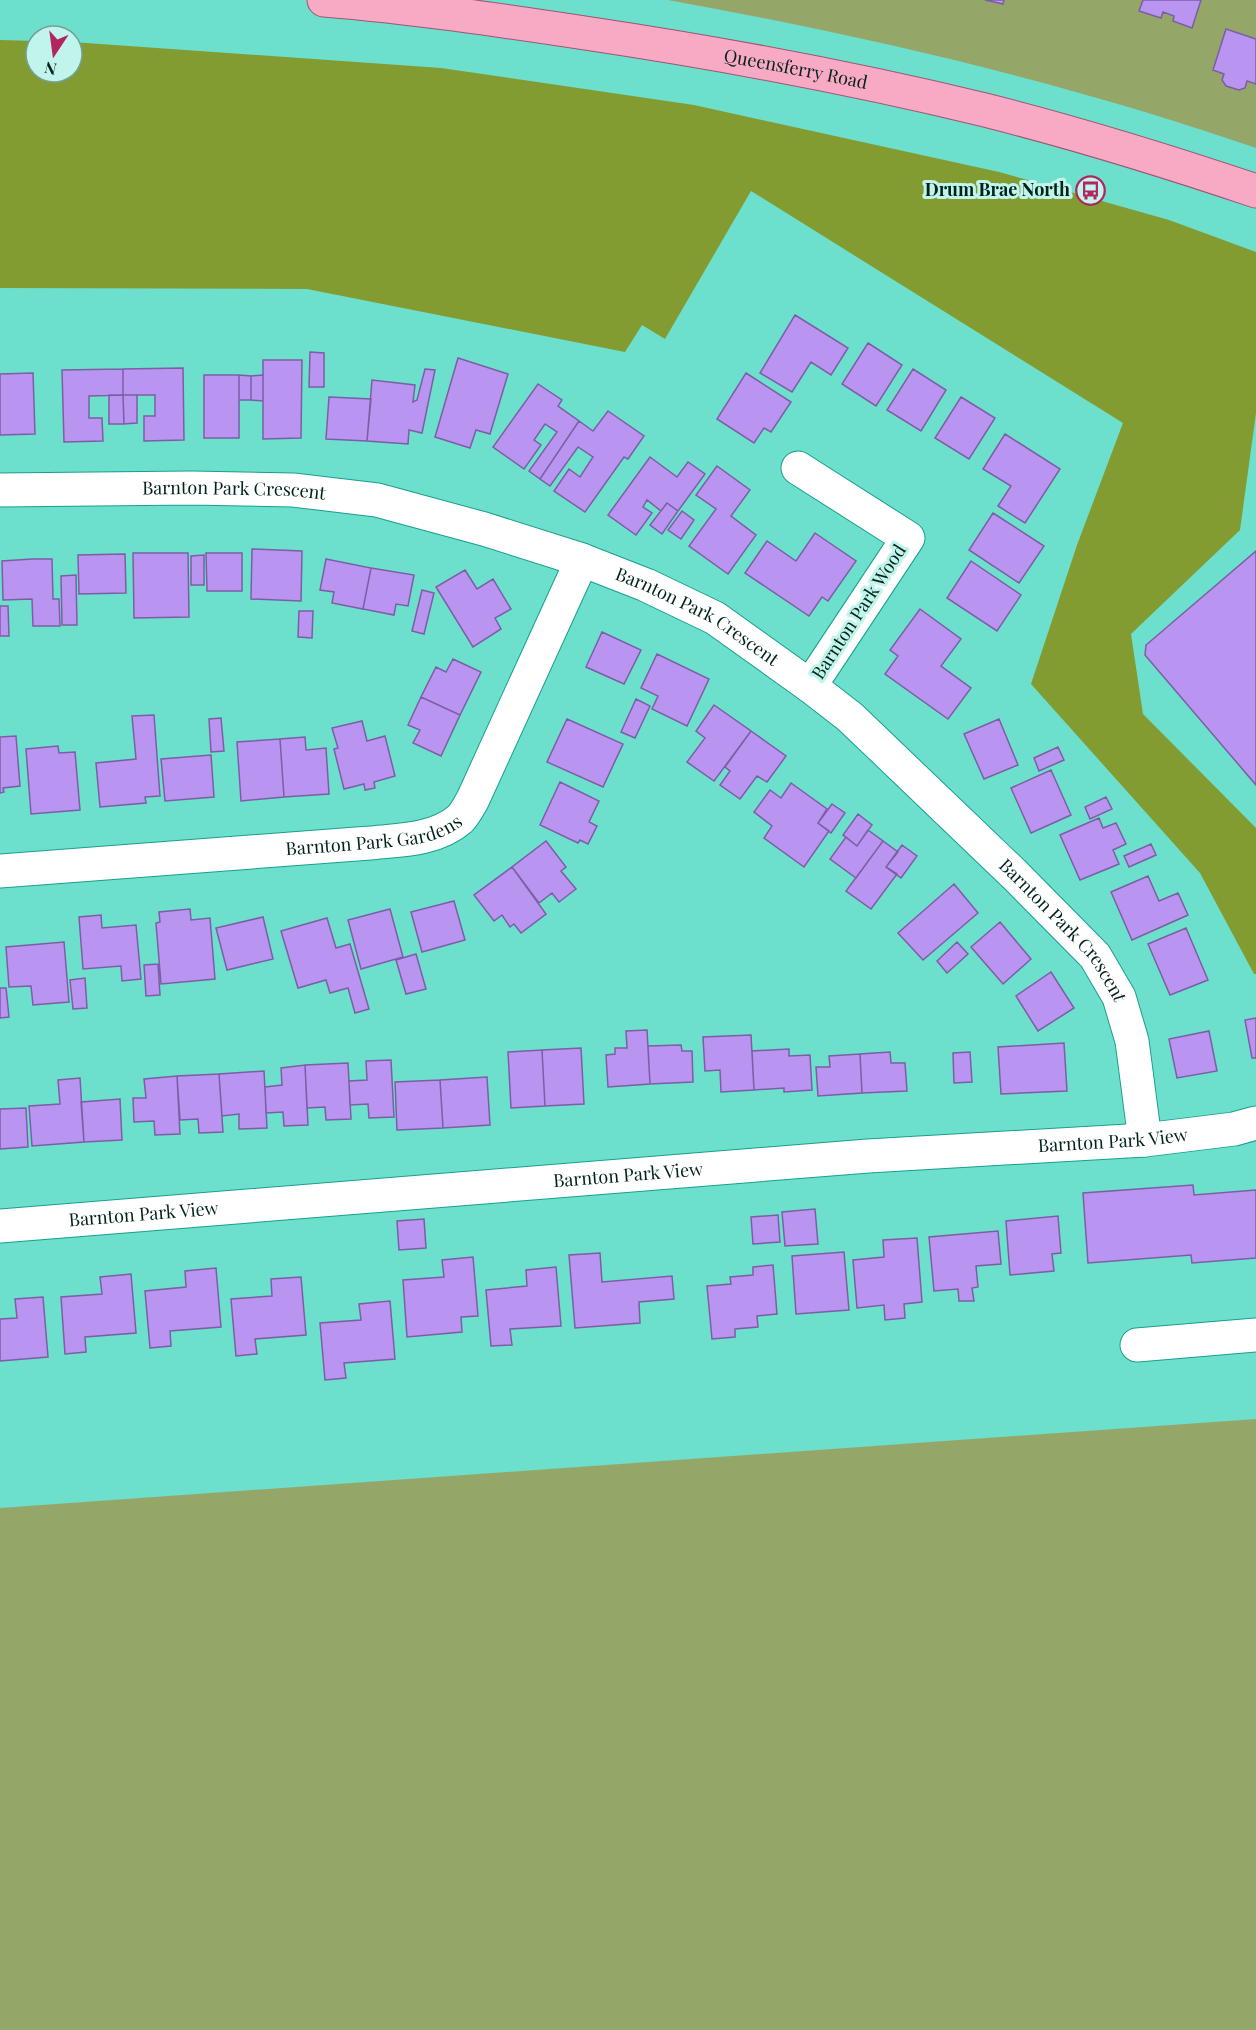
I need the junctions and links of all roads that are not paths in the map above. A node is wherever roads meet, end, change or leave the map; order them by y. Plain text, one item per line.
1 (324, 0) edge
2 (1256, 191) edge
3 (798, 468) dead end
4 (0, 490) edge
5 (582, 560) junction
6 (810, 686) junction
7 (0, 871) edge
8 (1256, 1123) edge
9 (1145, 1140) junction
10 (0, 1226) edge
11 (1256, 1335) edge
12 (1137, 1345) dead end

1 - 2 main road, Queensferry Road
3 - 6 street, Barnton Park Wood
4 - 5 street, Barnton Park Crescent
5 - 6 street, Barnton Park Crescent
5 - 7 street, Barnton Park Gardens
6 - 9 street, Barnton Park Crescent
8 - 9 street, Barnton Park View
9 - 10 street, Barnton Park View
11 - 12 street

